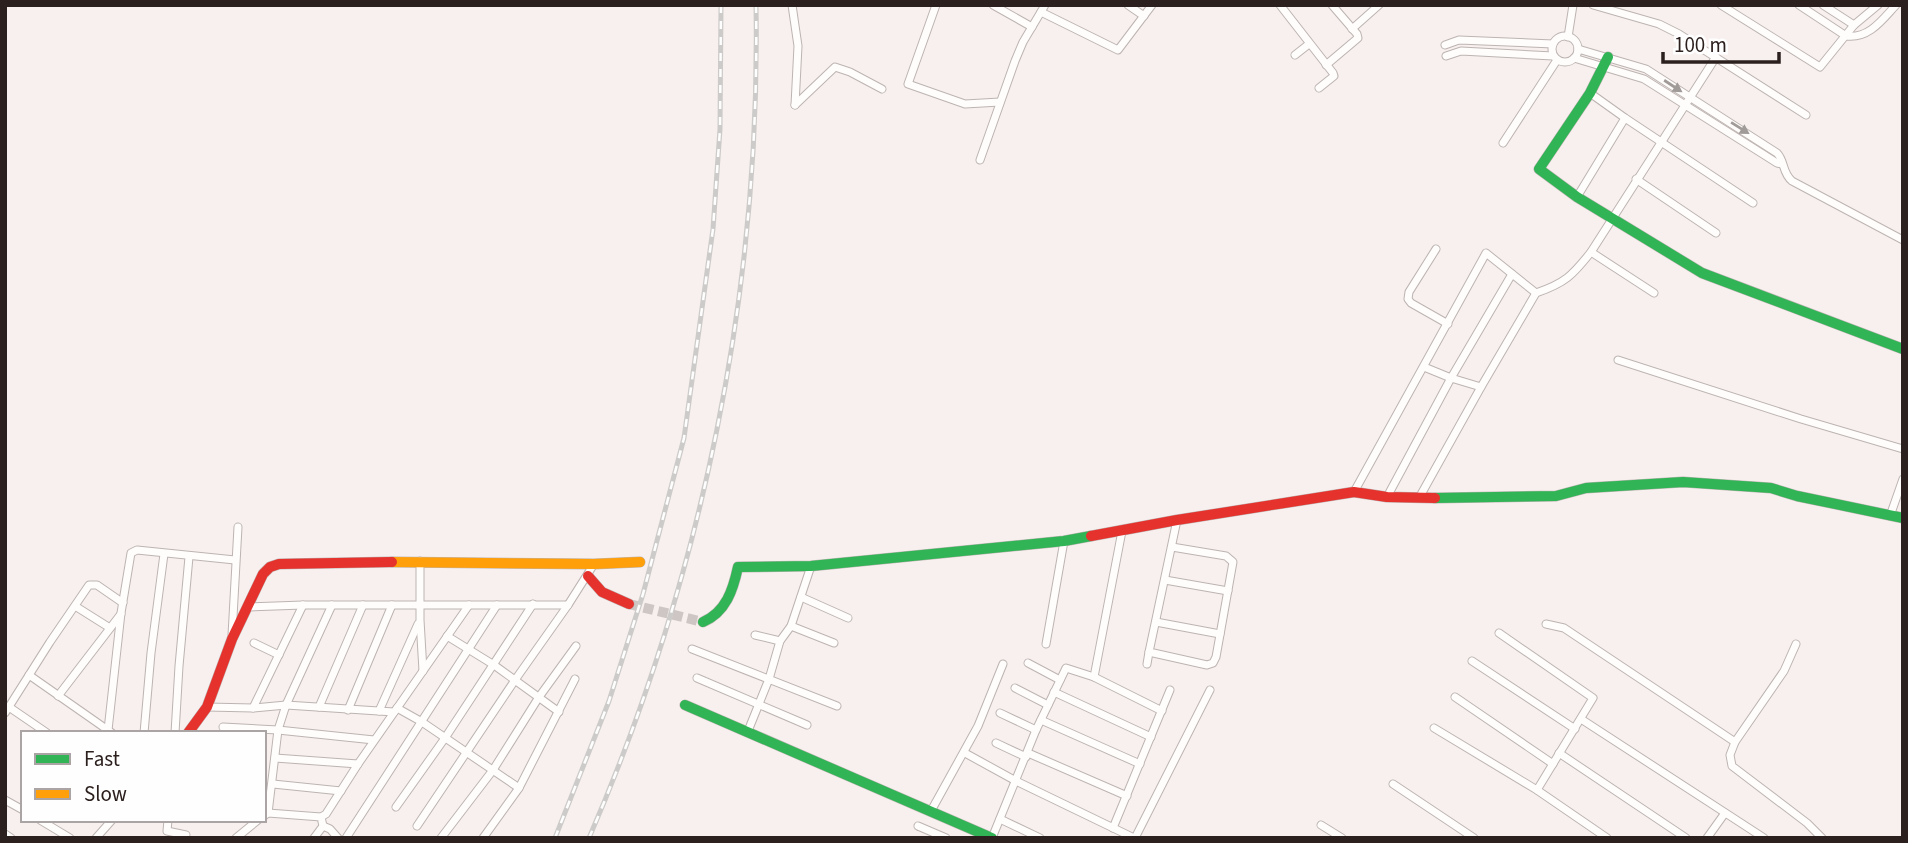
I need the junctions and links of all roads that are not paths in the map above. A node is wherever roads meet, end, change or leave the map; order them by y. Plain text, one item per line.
1 (792, 5) edge
2 (936, 5) edge
3 (993, 5) edge
4 (1152, 5) edge
5 (1280, 5) edge
6 (1332, 5) edge
7 (1379, 5) edge
8 (1573, 5) edge
9 (1592, 5) edge
10 (1721, 5) edge
11 (1799, 5) edge
12 (1823, 5) edge
13 (1878, 5) edge
14 (1896, 5) edge
15 (1130, 6) edge
16 (1043, 9) edge
17 (1289, 9) edge
18 (1144, 16) junction
19 (1854, 25) junction
20 (1032, 27) junction
21 (1352, 29) junction
22 (1846, 36) junction
23 (1568, 37) junction
24 (1309, 44) junction
25 (1553, 44) junction
26 (1445, 45) dead end
27 (1578, 49) junction
28 (1295, 55) dead end
29 (1446, 56) dead end
30 (1716, 57) junction
31 (1555, 58) junction
32 (1574, 58) junction
33 (1606, 62) junction
34 (1326, 65) junction
35 (1319, 88) dead end
36 (882, 89) dead end
37 (1590, 93) junction
38 (1691, 98) junction
39 (1000, 102) junction
40 (1686, 106) junction
41 (1806, 115) dead end
42 (1625, 118) junction
43 (1503, 143) dead end
44 (1661, 143) junction
45 (980, 160) dead end
46 (1782, 164) junction
47 (1636, 179) junction
48 (1577, 197) junction
49 (1753, 203) dead end
50 (1612, 218) junction
51 (1716, 233) dead end
52 (1903, 240) edge
53 (1436, 249) dead end
54 (1591, 253) junction
55 (1512, 274) junction
56 (1536, 293) junction
57 (1654, 293) dead end
58 (1448, 324) junction
59 (1903, 349) edge
60 (1618, 360) dead end
61 (1424, 367) junction
62 (1451, 378) junction
63 (1481, 387) junction
64 (1903, 449) edge
65 (1903, 479) edge
66 (1354, 492) junction
67 (1387, 497) junction
68 (1419, 498) junction
69 (1890, 516) junction
70 (1903, 518) edge
71 (1177, 520) junction
72 (237, 527) dead end
73 (1122, 531) junction
74 (1063, 541) junction
75 (1172, 547) junction
76 (164, 554) junction
77 (189, 557) junction
78 (235, 561) junction
79 (421, 561) junction
80 (640, 562) dead end
81 (594, 564) junction
82 (811, 566) junction
83 (588, 576) junction
84 (1165, 580) junction
85 (1228, 591) junction
86 (801, 597) junction
87 (123, 603) junction
88 (533, 604) junction
89 (629, 604) tunnel mouth
90 (303, 605) junction
91 (332, 605) junction
92 (363, 605) junction
93 (392, 605) junction
94 (420, 605) junction
95 (469, 605) junction
96 (497, 605) junction
97 (568, 605) junction
98 (75, 606) junction
99 (248, 607) junction
100 (121, 613) junction
101 (848, 618) dead end
102 (420, 620) junction
103 (704, 622) dead end
104 (1156, 622) junction
105 (1546, 624) dead end
106 (791, 625) junction
107 (110, 628) junction
108 (1499, 633) dead end
109 (1220, 634) junction
110 (755, 635) dead end
111 (447, 636) junction
112 (232, 639) junction
113 (780, 641) junction
114 (254, 643) dead end
115 (834, 643) dead end
116 (1046, 644) dead end
117 (1796, 644) dead end
118 (576, 646) dead end
119 (692, 649) dead end
120 (468, 650) junction
121 (1149, 652) junction
122 (279, 655) junction
123 (1472, 661) dead end
124 (1028, 663) dead end
125 (1003, 664) dead end
126 (1147, 664) dead end
127 (494, 665) junction
128 (423, 671) junction
129 (29, 675) junction
130 (1094, 677) junction
131 (698, 678) dead end
132 (575, 679) dead end
133 (769, 679) junction
134 (515, 680) junction
135 (1060, 680) junction
136 (1015, 688) dead end
137 (1170, 690) dead end
138 (1210, 690) dead end
139 (1054, 692) junction
140 (58, 696) junction
141 (1455, 696) dead end
142 (539, 697) junction
143 (759, 704) junction
144 (286, 705) junction
145 (685, 705) dead end
146 (1048, 705) junction
147 (837, 706) dead end
148 (207, 707) junction
149 (319, 707) junction
150 (253, 708) junction
151 (7, 710) edge
152 (348, 710) junction
153 (396, 710) junction
154 (379, 711) junction
155 (1162, 711) junction
156 (559, 712) junction
157 (1000, 713) dead end
158 (1581, 719) junction
159 (1041, 720) junction
160 (422, 722) junction
161 (807, 725) dead end
162 (223, 727) dead end
163 (1434, 728) dead end
164 (1575, 729) junction
165 (278, 730) junction
166 (1036, 730) junction
167 (44, 731) edge
168 (109, 731) edge
169 (110, 731) edge
170 (144, 731) edge
171 (175, 731) edge
172 (189, 731) edge
173 (748, 731) junction
174 (445, 737) junction
175 (1151, 737) junction
176 (374, 740) junction
177 (1735, 741) junction
178 (996, 743) dead end
179 (466, 752) junction
180 (965, 753) junction
181 (1559, 753) junction
182 (1027, 755) junction
183 (275, 762) junction
184 (266, 764) edge
185 (358, 764) junction
186 (1140, 764) junction
187 (1553, 764) junction
188 (493, 769) junction
189 (1016, 781) junction
190 (273, 783) junction
191 (1393, 784) dead end
192 (519, 788) junction
193 (1537, 790) junction
194 (341, 791) junction
195 (268, 792) edge
196 (1126, 796) junction
197 (5, 800) edge
198 (396, 807) dead end
199 (21, 809) edge
200 (931, 811) junction
201 (1725, 813) junction
202 (266, 814) edge
203 (321, 817) junction
204 (1000, 819) junction
205 (43, 822) edge
206 (110, 822) edge
207 (168, 822) edge
208 (256, 822) edge
209 (918, 825) dead end
210 (1321, 825) dead end
211 (323, 826) junction
212 (417, 827) dead end
213 (1113, 828) junction
214 (5, 834) edge
215 (187, 835) dead end
216 (350, 836) edge
217 (11, 838) edge
218 (70, 838) edge
219 (96, 838) edge
220 (236, 838) edge
221 (314, 838) edge
222 (338, 838) edge
223 (442, 838) edge
224 (483, 838) edge
225 (946, 838) edge
226 (992, 838) edge
227 (1040, 838) edge
228 (1134, 838) edge
229 (1342, 838) edge
230 (1474, 838) edge
231 (1607, 838) edge
232 (1686, 838) edge
233 (1707, 838) edge
234 (1764, 838) edge
235 (1822, 838) edge

1 - 36 street
2 - 39 street
3 - 20 street
4 - 18 street
5 - 17 street
6 - 21 street
7 - 21 street
8 - 23 street
9 - 30 street
10 - 22 street
11 - 22 street
12 - 19 street
13 - 19 street
14 - 22 street
15 - 18 street
16 - 18 street
16 - 20 street
17 - 24 street
19 - 22 street
20 - 39 street
21 - 34 street
23 - 25 street
23 - 27 street
24 - 28 street
24 - 34 street
25 - 26 street
25 - 31 street
27 - 32 street
27 - 33 street
29 - 31 street
30 - 38 street
30 - 41 street
31 - 32 street
31 - 43 street
32 - 33 street
33 - 37 street
33 -> 38 street
33 - 40 street
34 - 35 street
37 - 42 street
37 - 48 street
38 - 40 street
38 -> 46 street
39 - 45 street
40 - 44 street
40 - 46 street
42 - 44 street
42 - 48 street
44 - 47 street
44 - 49 street
46 - 52 street
47 - 50 street
47 - 51 street
48 - 50 street
50 - 54 street
50 - 59 street
53 - 58 street
54 - 56 street
54 - 57 street
55 - 56 street
55 - 58 street
55 - 62 street
56 - 63 street
58 - 61 street
60 - 64 street
61 - 62 street
61 - 66 street
62 - 63 street
62 - 67 street
63 - 68 street
65 - 69 street
66 - 67 street
66 - 71 street
67 - 68 street
68 - 69 street
69 - 70 street
71 - 73 street
71 - 75 street
72 - 78 street
73 - 74 street
73 - 130 street
74 - 82 street
74 - 116 street
75 - 84 street
75 - 85 street
76 - 77 street
76 - 87 street
76 - 170 street
77 - 78 street
77 - 171 street
78 - 112 street
79 - 81 street
79 - 94 street
79 - 99 street
80 - 81 street
81 - 83 street
82 - 86 street
82 - 103 street
83 - 89 street
83 - 97 street
84 - 85 street
84 - 104 street
85 - 109 street
86 - 101 street
86 - 106 street
87 - 98 street
87 - 100 street
88 - 96 street
88 - 97 street
88 - 127 street
90 - 91 street
90 - 99 street
90 - 122 street
91 - 92 street
91 - 144 street
92 - 93 street
92 - 149 street
93 - 94 street
93 - 152 street
94 - 95 street
94 - 102 street
95 - 96 street
95 - 111 street
96 - 120 street
97 - 134 street
98 - 107 street
98 - 129 street
99 - 112 street
100 - 107 street
100 - 169 street
102 - 128 street
102 - 154 street
104 - 109 street
104 - 121 street
105 - 177 street
106 - 113 street
106 - 115 street
107 - 140 street
108 - 158 street
109 - 121 street
110 - 113 street
111 - 120 street
111 - 128 street
112 - 148 street
113 - 133 street
114 - 122 street
117 - 177 street
118 - 142 street
119 - 133 street
120 - 127 street
120 - 160 street
121 - 126 street
122 - 150 street
123 - 164 street
124 - 135 street
125 - 180 street
127 - 134 street
127 - 174 street
128 - 153 street
129 - 140 street
129 - 151 street
130 - 135 street
130 - 155 street
131 - 143 street
132 - 156 street
133 - 143 street
133 - 147 street
134 - 142 street
134 - 179 street
135 - 139 street
136 - 146 street
137 - 155 street
138 - 228 street
139 - 146 street
139 - 175 street
140 - 168 street
141 - 187 street
142 - 156 street
142 - 188 street
143 - 161 street
143 - 173 street
144 - 149 street
144 - 150 street
144 - 165 street
145 - 173 street
146 - 159 street
148 - 150 street
148 - 172 street
149 - 152 street
151 - 167 street
152 - 154 street
153 - 154 street
153 - 160 street
153 - 176 street
155 - 175 street
156 - 192 street
157 - 166 street
158 - 164 street
158 - 201 street
159 - 166 street
159 - 186 street
160 - 174 street
160 - 216 street
162 - 165 street
163 - 193 street
164 - 181 street
165 - 176 street
165 - 183 street
166 - 182 street
173 - 200 street
174 - 179 street
174 - 198 street
175 - 186 street
176 - 185 street
177 - 235 street
178 - 182 street
179 - 188 street
179 - 212 street
180 - 189 street
180 - 200 street
181 - 187 street
181 - 232 street
182 - 189 street
182 - 196 street
183 - 184 street
183 - 185 street
183 - 190 street
185 - 194 street
186 - 196 street
187 - 193 street
188 - 192 street
188 - 223 street
189 - 204 street
189 - 213 street
190 - 194 street
190 - 195 street
191 - 230 street
192 - 224 street
193 - 231 street
194 - 203 street
195 - 202 street
196 - 213 street
197 - 199 street
200 - 226 street
201 - 233 street
201 - 234 street
202 - 203 street
203 - 211 street
204 - 226 street
204 - 227 street
205 - 218 street
206 - 219 street
207 - 215 street
208 - 220 street
209 - 225 street
210 - 229 street
211 - 221 street
211 - 222 street
213 - 228 street
214 - 217 street

